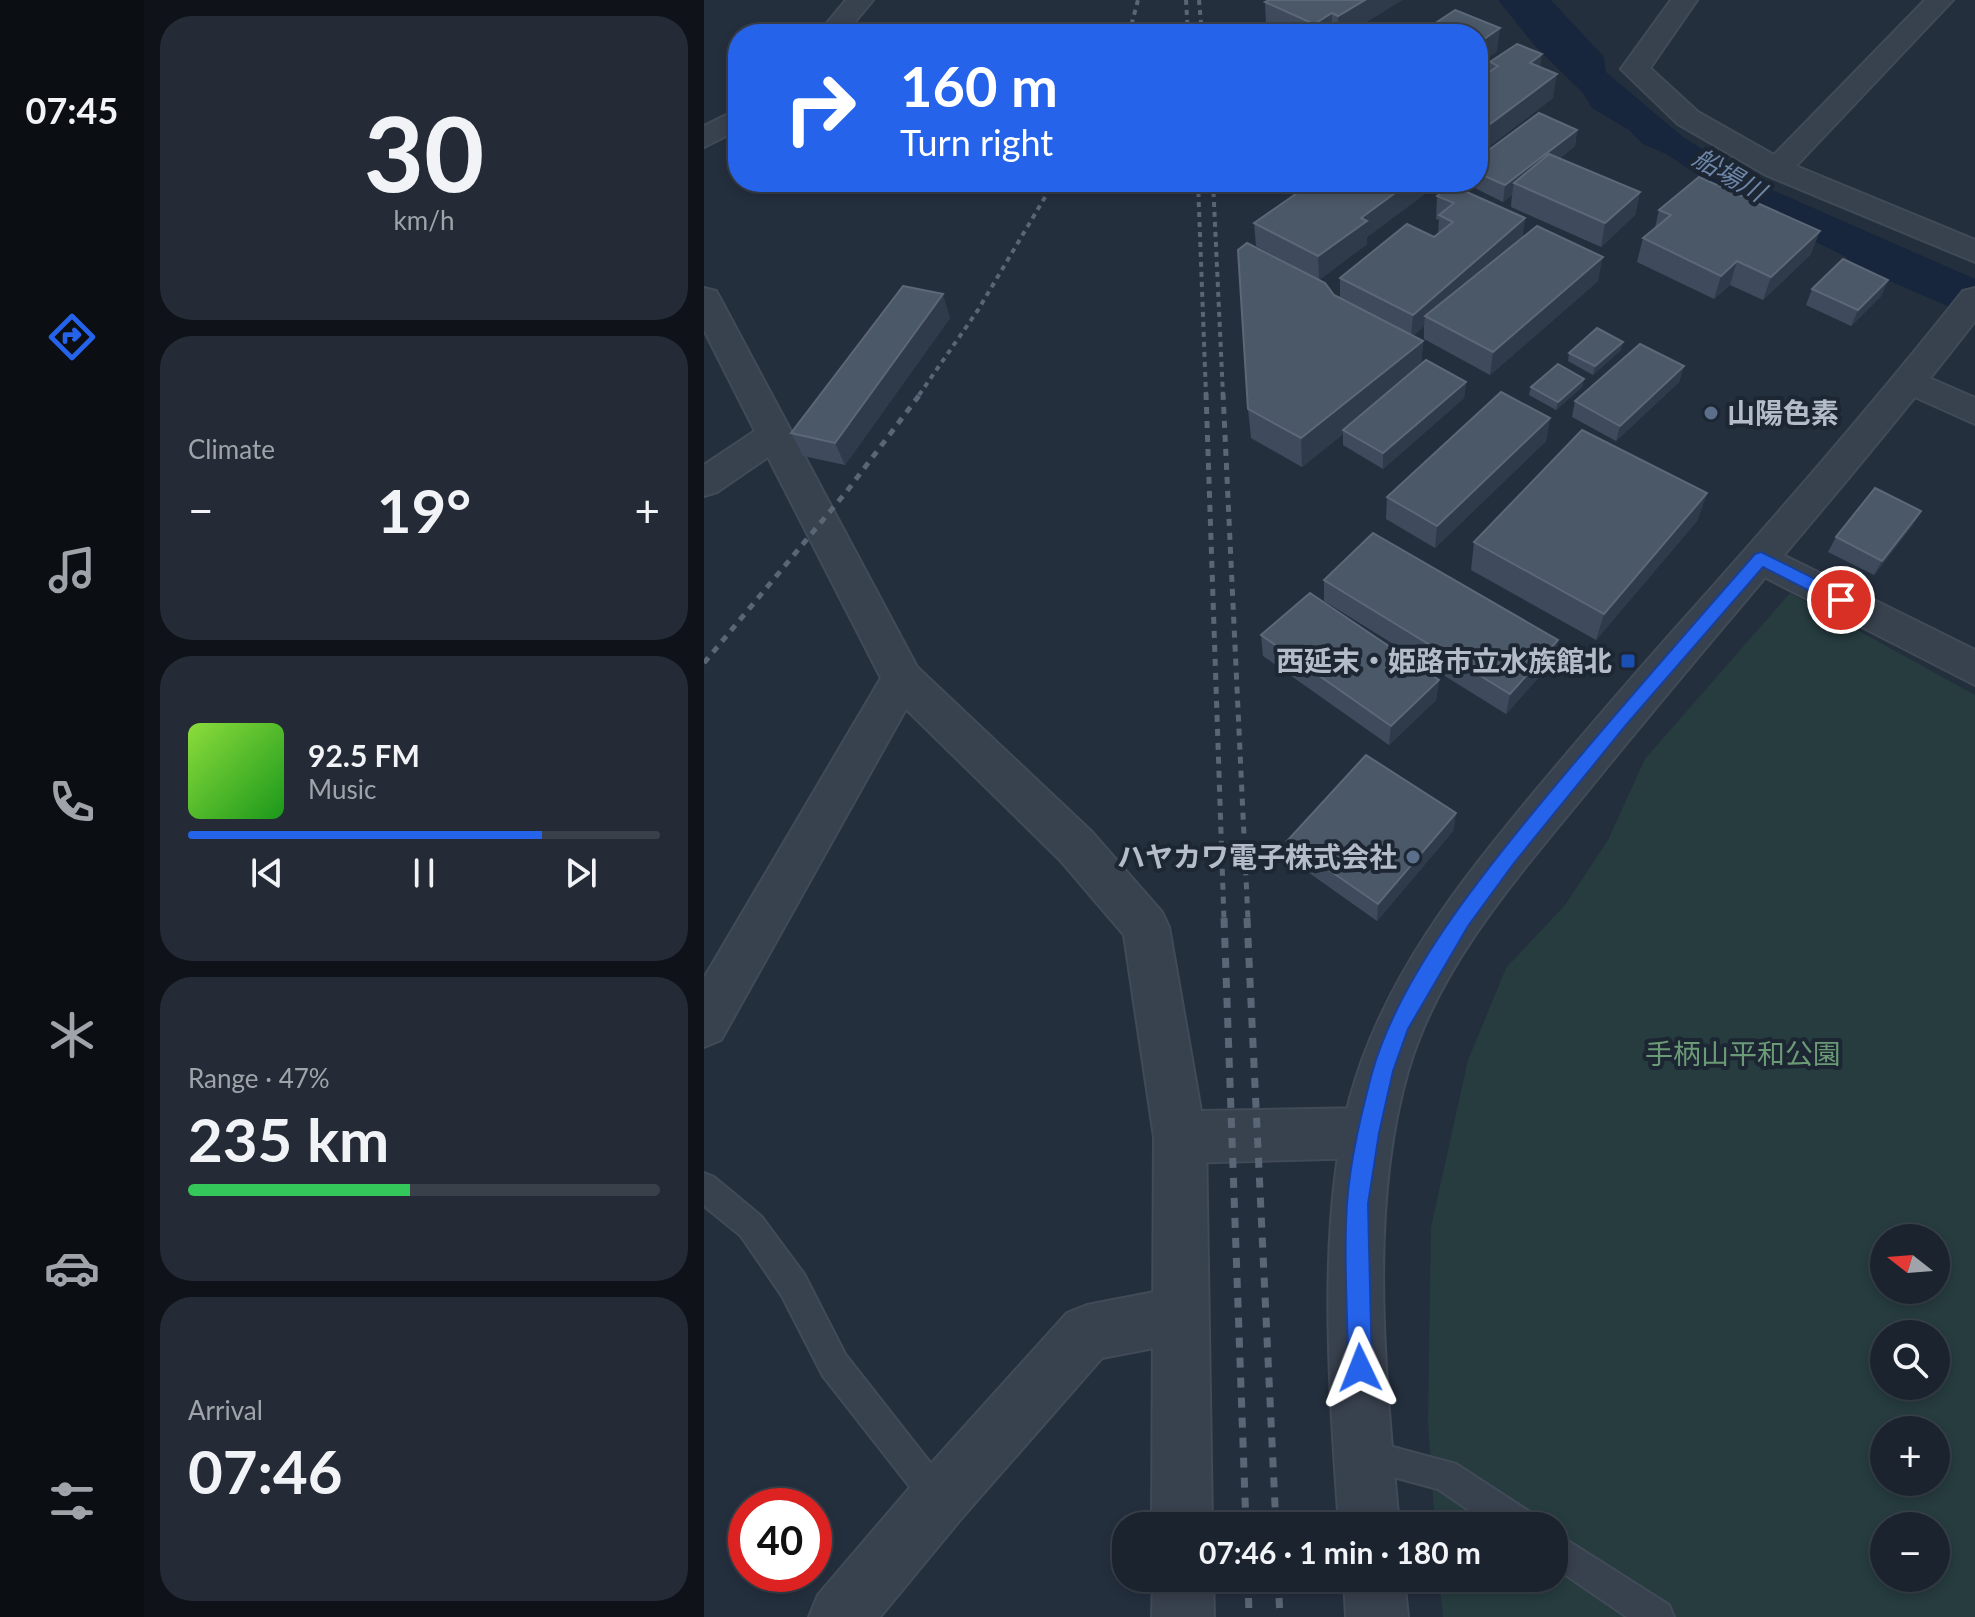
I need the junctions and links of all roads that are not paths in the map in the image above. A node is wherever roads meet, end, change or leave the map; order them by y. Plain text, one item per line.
1 (860, 0) edge
2 (1684, 0) edge
3 (1940, 0) edge
4 (840, 24) edge
5 (728, 124) edge
6 (704, 138) edge
7 (1777, 169) junction
8 (1975, 252) edge
9 (704, 298) edge
10 (1965, 311) edge
11 (1909, 381) junction
12 (1975, 412) edge
13 (773, 436) junction
14 (704, 483) edge
15 (1761, 558) junction
16 (1975, 669) edge
17 (902, 679) junction
18 (704, 1024) edge
19 (1368, 1133) junction
20 (1180, 1137) junction
21 (704, 1187) edge
22 (1180, 1315) junction
23 (1363, 1455) junction
24 (939, 1499) junction
25 (1182, 1512) edge
26 (1368, 1512) edge
27 (1500, 1512) edge
28 (1568, 1557) edge
29 (1183, 1592) edge
30 (1375, 1592) edge
31 (840, 1617) edge
32 (1183, 1617) edge
33 (1377, 1617) edge
34 (1657, 1617) edge

1 - 4 street
2 - 7 street
3 - 7 street
5 - 6 street
7 - 8 street
9 - 13 street
10 - 11 street
11 - 12 street
11 - 15 street
13 - 14 street
13 - 17 street
15 - 16 street
15 - 19 street
17 - 18 street
17 - 20 street
19 - 20 street
19 - 23 street
20 - 22 street
21 - 24 lane
22 - 24 street
22 - 25 street
23 - 26 street
23 - 27 lane
24 - 31 street
28 - 34 lane
29 - 32 street
30 - 33 street

